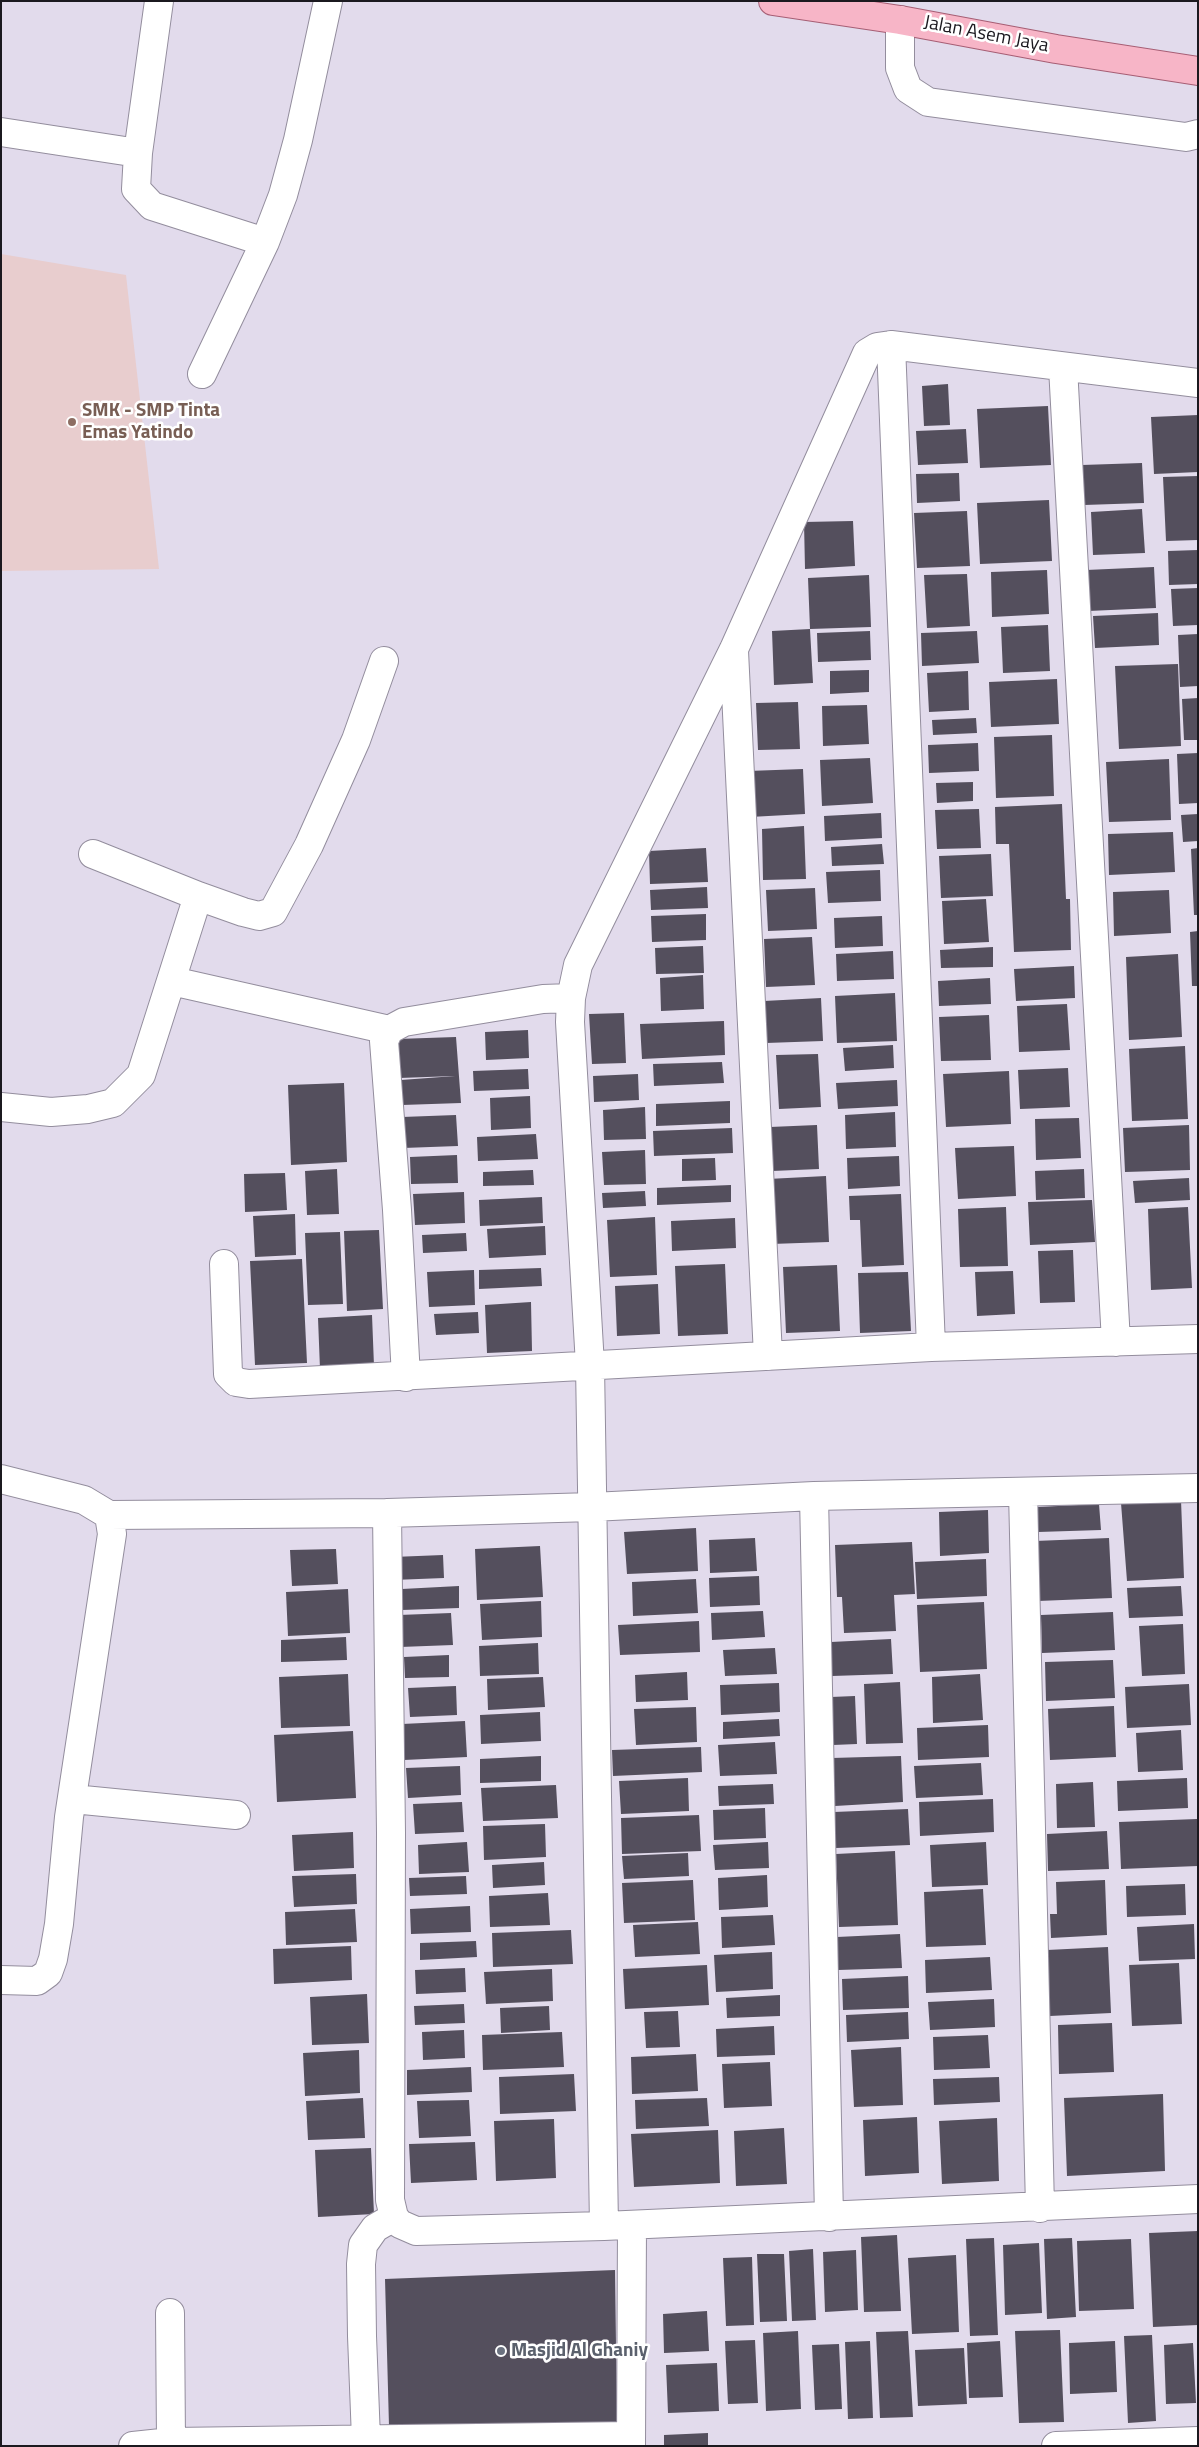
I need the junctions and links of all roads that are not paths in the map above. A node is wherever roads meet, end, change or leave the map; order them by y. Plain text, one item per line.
1 (159, 1) edge
2 (328, 1) edge
3 (773, 1) edge
4 (900, 20) junction
5 (1198, 71) edge
6 (1, 132) edge
7 (1198, 134) edge
8 (138, 153) junction
9 (265, 242) junction
10 (891, 345) junction
11 (1063, 367) junction
12 (202, 374) dead end
13 (1198, 383) edge
14 (734, 649) junction
15 (384, 661) dead end
16 (92, 854) dead end
17 (198, 896) junction
18 (172, 981) junction
19 (571, 998) junction
20 (388, 1030) junction
21 (1, 1107) edge
22 (224, 1264) dead end
23 (1198, 1338) edge
24 (1116, 1342) junction
25 (931, 1347) junction
26 (768, 1356) junction
27 (590, 1365) junction
28 (406, 1377) junction
29 (1, 1479) edge
30 (1198, 1488) edge
31 (1023, 1492) junction
32 (814, 1496) junction
33 (592, 1507) junction
34 (387, 1513) junction
35 (109, 1514) junction
36 (73, 1799) junction
37 (236, 1815) dead end
38 (1, 1980) edge
39 (1198, 2199) edge
40 (1040, 2208) junction
41 (394, 2217) junction
42 (829, 2217) junction
43 (632, 2225) junction
44 (604, 2226) junction
45 (170, 2313) dead end
46 (366, 2439) junction
47 (631, 2441) edge
48 (1198, 2441) edge
49 (171, 2442) junction
50 (133, 2446) edge
51 (1056, 2446) edge

1 - 8 street
2 - 9 street
3 - 4 main road, Jalan Asem Jaya
4 - 5 main road, Jalan Asem Jaya
4 - 7 street
6 - 8 street
8 - 9 street
9 - 12 street
10 - 11 street
10 - 14 street
10 - 25 street
11 - 13 street
11 - 24 street
14 - 19 street
14 - 26 street
15 - 17 street
16 - 17 street
17 - 18 street
18 - 20 street
18 - 21 street
19 - 20 street
19 - 27 street
20 - 28 street
22 - 28 street
23 - 24 street
24 - 25 street
25 - 26 street
26 - 27 street
27 - 28 street
27 - 33 street
29 - 35 street
30 - 31 street
31 - 32 street
31 - 40 street
32 - 33 street
32 - 42 street
33 - 34 street
33 - 44 street
34 - 35 street
34 - 41 street
35 - 36 street
36 - 37 street
36 - 38 street
39 - 40 street
40 - 42 street
41 - 44 street
41 - 46 street
42 - 43 street
43 - 44 street
43 - 47 street
45 - 49 street
46 - 47 street
46 - 49 street
48 - 51 street
49 - 50 street

